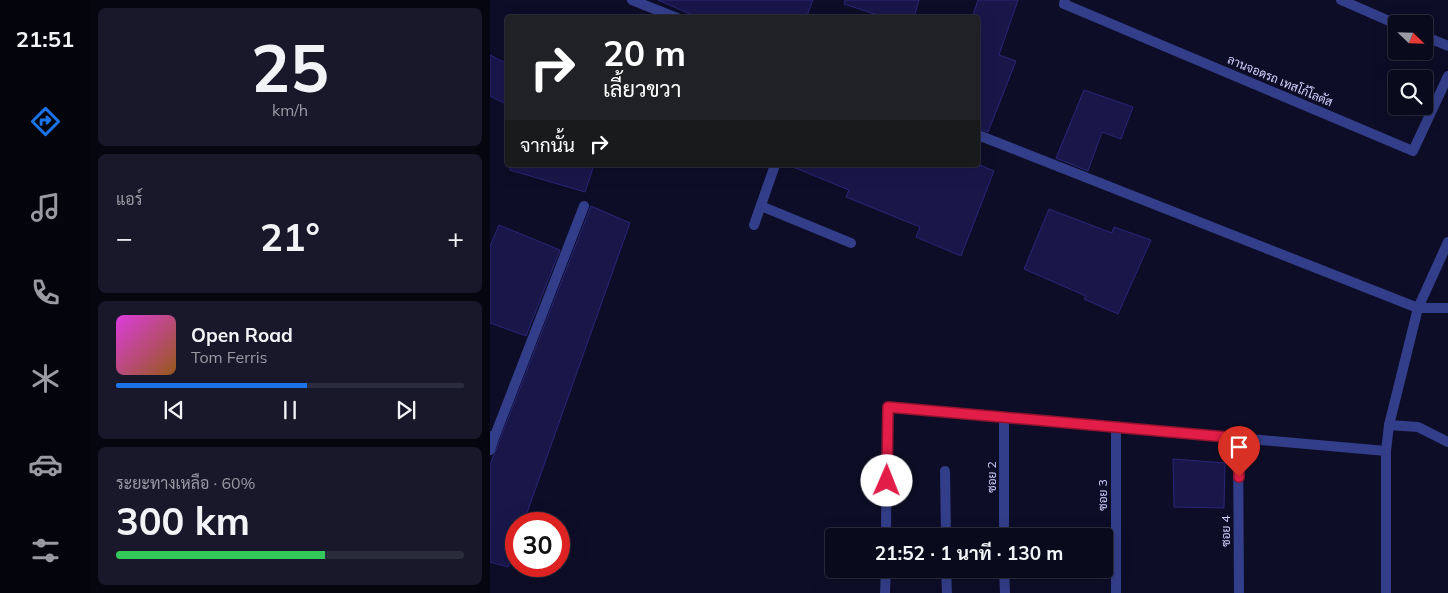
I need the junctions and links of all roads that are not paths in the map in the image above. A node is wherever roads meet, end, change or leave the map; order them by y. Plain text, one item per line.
1 (632, 0) edge
2 (1065, 0) edge
3 (1341, 0) edge
4 (670, 15) edge
5 (1388, 21) edge
6 (1433, 40) edge
7 (1448, 46) edge
8 (1448, 76) edge
9 (980, 136) edge
10 (775, 167) edge
11 (584, 206) dead end
12 (760, 206) junction
13 (754, 225) dead end
14 (851, 242) dead end
15 (1448, 242) edge
16 (1418, 308) junction
17 (1448, 308) edge
18 (1004, 418) junction
19 (1390, 424) junction
20 (1116, 427) junction
21 (492, 437) edge
22 (1238, 438) junction
23 (1448, 442) edge
24 (490, 450) edge
25 (1386, 452) junction
26 (945, 471) dead end
27 (886, 528) edge
28 (946, 528) edge
29 (1004, 528) edge
30 (886, 578) edge
31 (946, 578) edge
32 (1004, 578) edge
33 (885, 593) edge
34 (947, 593) edge
35 (1004, 593) edge
36 (1116, 593) edge
37 (1239, 593) edge
38 (1386, 593) edge

1 - 4 street
2 - 8 street, ลานจอดรถ เทสโก้โลตัส
3 - 5 street
6 - 7 street
9 - 16 street
10 - 12 street
11 - 21 street
12 - 13 street
12 - 14 street
15 - 16 street
16 - 17 street
16 - 19 street
18 - 20 street
18 - 27 street
18 - 29 street, ซอย 2
19 - 23 street
19 - 25 street
20 - 22 street
20 - 36 street, ซอย 3
21 - 24 street
22 - 25 street
22 - 37 street, ซอย 4
25 - 38 street
26 - 28 street
30 - 33 street
31 - 34 street
32 - 35 street

